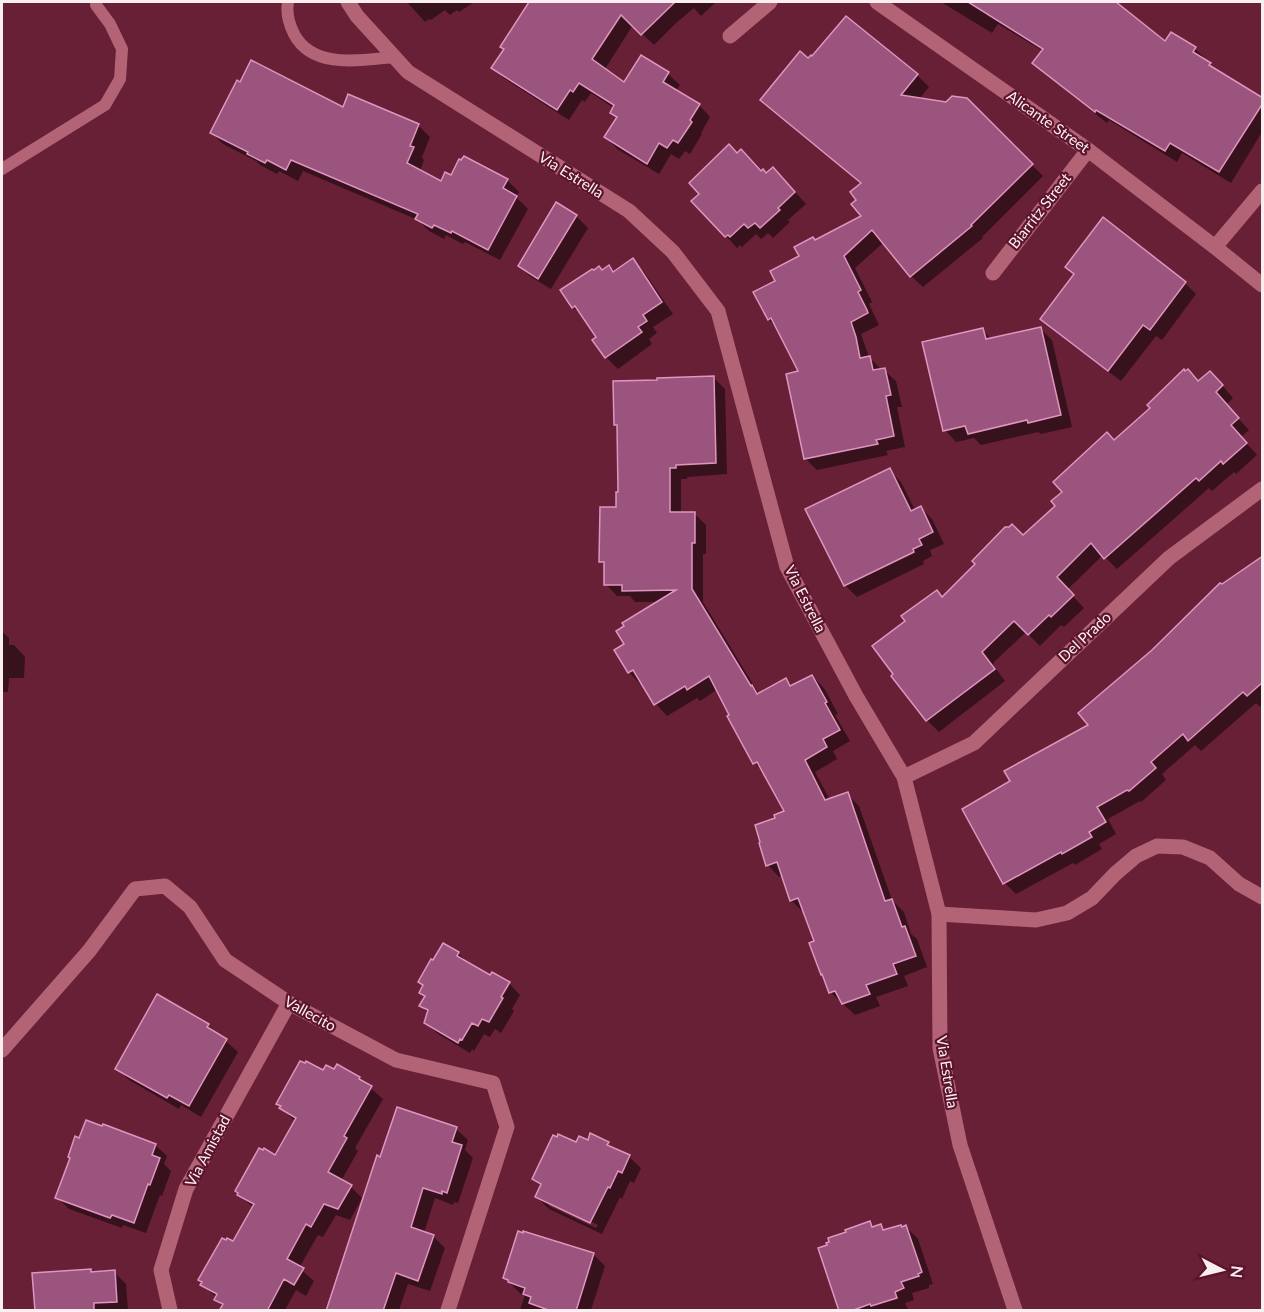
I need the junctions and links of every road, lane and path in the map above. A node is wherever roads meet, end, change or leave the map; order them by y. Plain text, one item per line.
1 (288, 2) edge
2 (348, 2) edge
3 (770, 2) edge
4 (877, 2) edge
5 (96, 5) dead end
6 (730, 36) dead end
7 (394, 57) junction
8 (1088, 150) junction
9 (2, 169) edge
10 (1263, 191) edge
11 (1215, 247) junction
12 (993, 273) dead end
13 (1263, 285) edge
14 (1262, 489) edge
15 (904, 777) junction
16 (1263, 897) edge
17 (939, 914) junction
18 (289, 1003) junction
19 (2, 1050) edge
20 (170, 1311) edge
21 (448, 1311) edge
22 (1015, 1311) edge

1 - 7 lane
2 - 7 street, Via Estrella
3 - 6 street
4 - 8 street, Alicante Street
5 - 9 lane
7 - 15 street, Via Estrella
8 - 11 street, Alicante Street
8 - 12 street, Biarritz Street
10 - 11 street
11 - 13 street
14 - 15 street, Del Prado
15 - 17 street, Via Estrella
16 - 17 street
17 - 22 street, Via Estrella
18 - 19 street, Vallecito
18 - 20 street, Via Amistad
18 - 21 street, Vallecito

